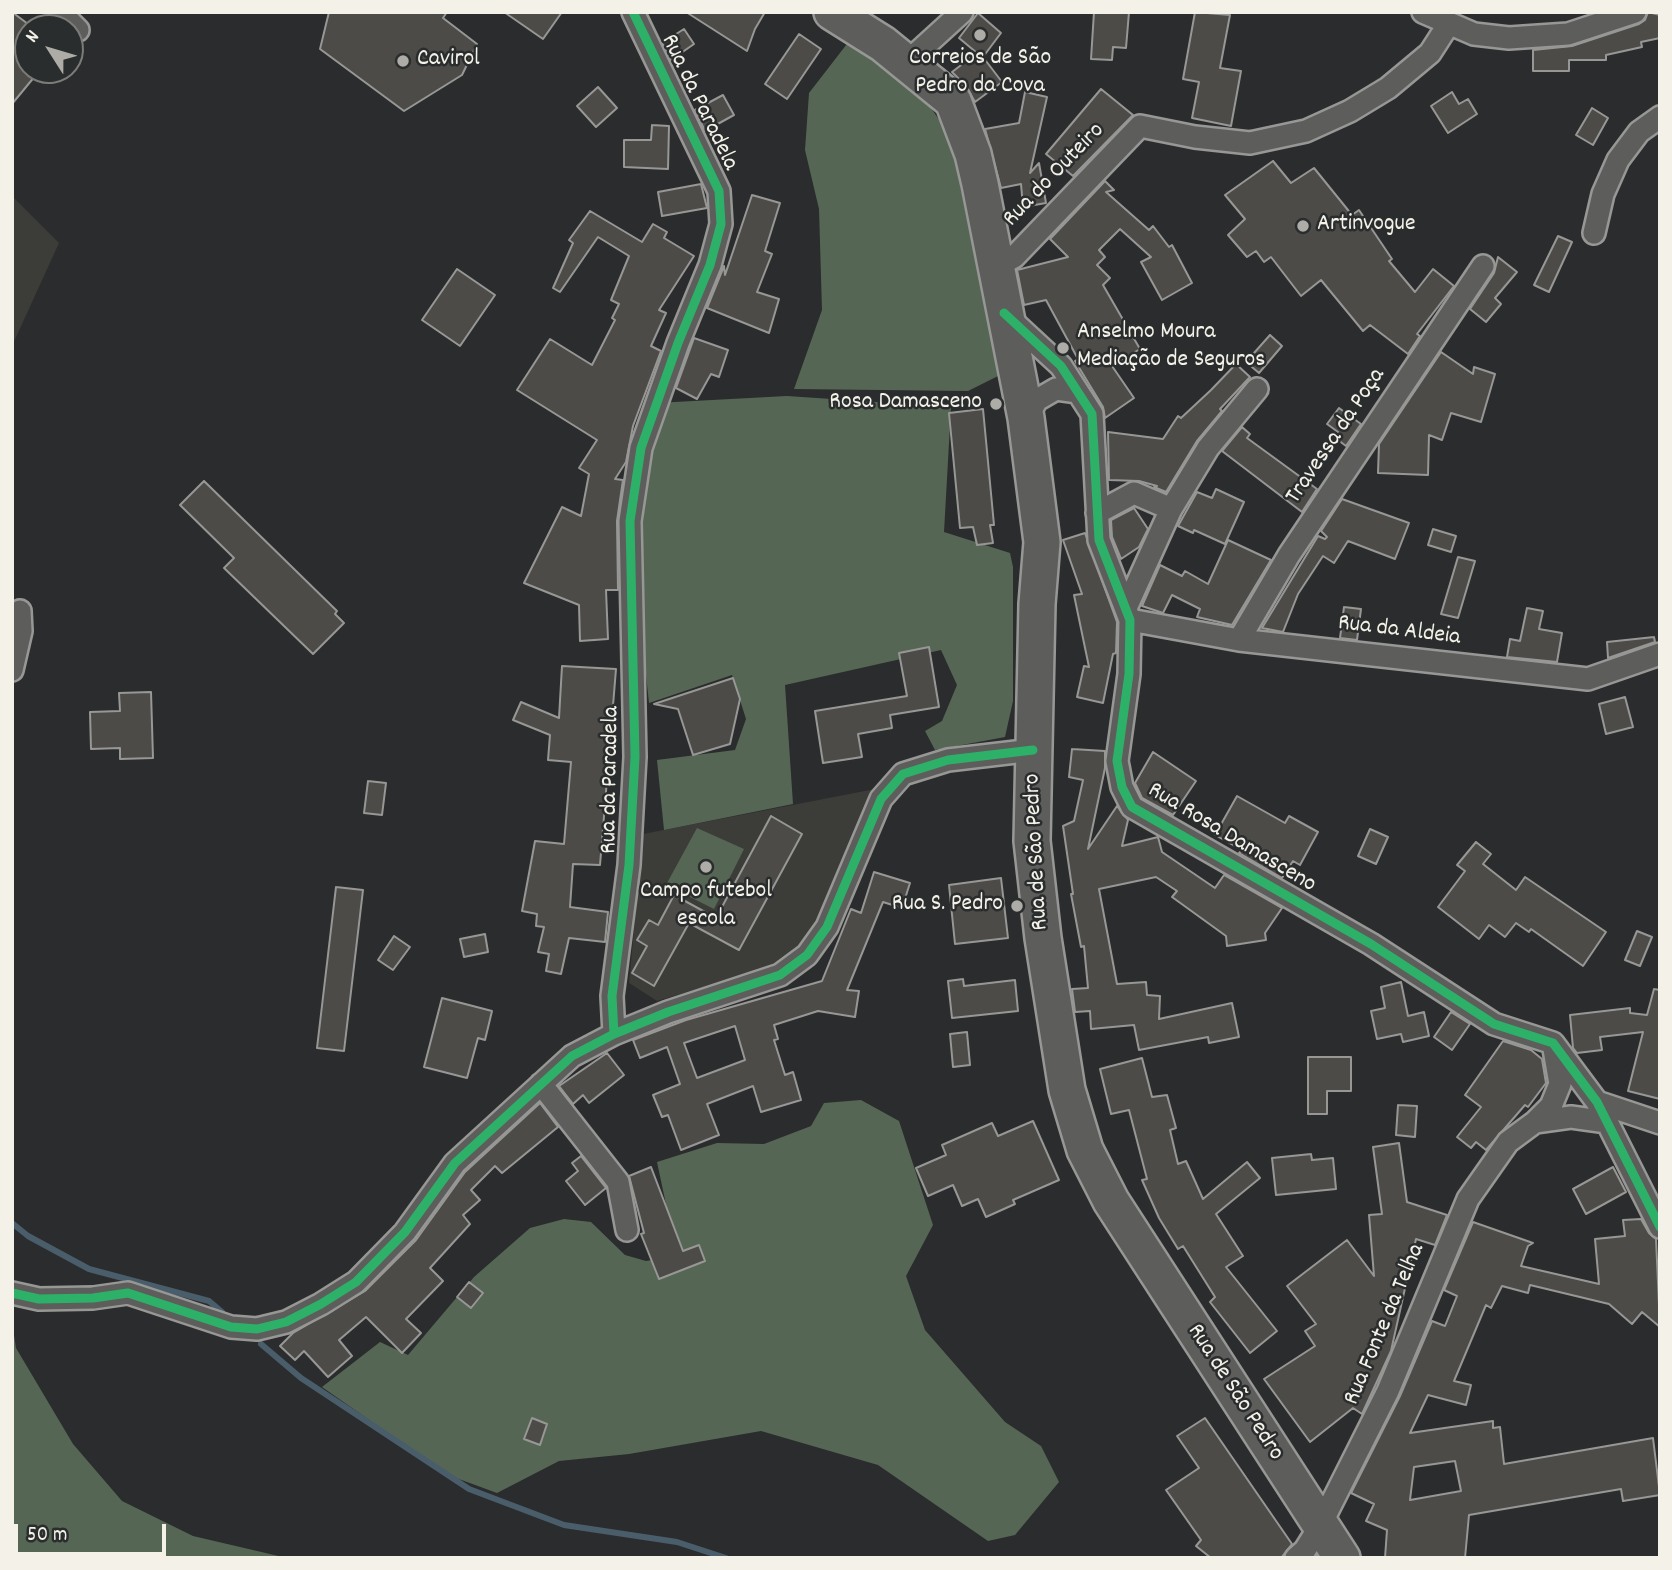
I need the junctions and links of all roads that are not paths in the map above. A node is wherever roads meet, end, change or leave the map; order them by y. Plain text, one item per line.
1 (633, 12) edge
2 (832, 12) edge
3 (962, 12) edge
4 (1423, 12) edge
5 (1635, 12) edge
6 (1448, 25) junction
7 (906, 63) junction
8 (1660, 117) edge
9 (1594, 233) dead end
10 (1483, 266) dead end
11 (995, 267) junction
12 (1004, 313) junction
13 (1257, 389) dead end
14 (1078, 392) junction
15 (1026, 418) junction
16 (1171, 509) junction
17 (1097, 513) junction
18 (20, 611) dead end
19 (1128, 614) junction
20 (1239, 640) junction
21 (1660, 654) edge
22 (12, 670) edge
23 (1033, 750) junction
24 (614, 1034) junction
25 (1553, 1043) junction
26 (541, 1084) junction
27 (1597, 1102) junction
28 (1535, 1122) junction
29 (1606, 1122) junction
30 (1660, 1123) edge
31 (1660, 1227) edge
32 (627, 1230) dead end
33 (12, 1293) edge
34 (1320, 1525) junction
35 (1296, 1558) edge
36 (1342, 1558) edge

1 - 24 street, Rua da Paradela
2 - 7 main road, Rua de São Pedro
3 - 7 street
4 - 6 street
5 - 6 street
6 - 11 street, Rua do Outeiro
7 - 11 main road, Rua de São Pedro
8 - 9 street
10 - 20 street, Travessa da Poça
11 - 12 main road, Rua de São Pedro
12 - 14 street, Rua Rosa Damasceno
12 - 15 main road, Rua de São Pedro
13 - 16 street
14 - 15 street
14 - 17 street, Rua Rosa Damasceno
15 - 23 main road, Rua de São Pedro
16 - 17 street
16 - 19 street
17 - 19 street, Rua Rosa Damasceno
18 - 22 street
19 - 20 street, Rua da Aldeia
19 - 25 street, Rua Rosa Damasceno
20 - 21 street, Rua da Aldeia
23 - 24 street
23 - 34 main road, Rua de São Pedro
24 - 26 street
25 - 27 street
25 - 28 street, Rua Fonte da Telha
26 - 32 street
26 - 33 street
27 - 29 street
27 - 30 street
28 - 29 street, Rua Fonte da Telha
28 - 34 street, Rua Fonte da Telha
29 - 31 street
34 - 35 street, Rua Fonte da Telha
34 - 36 main road, Rua de São Pedro

